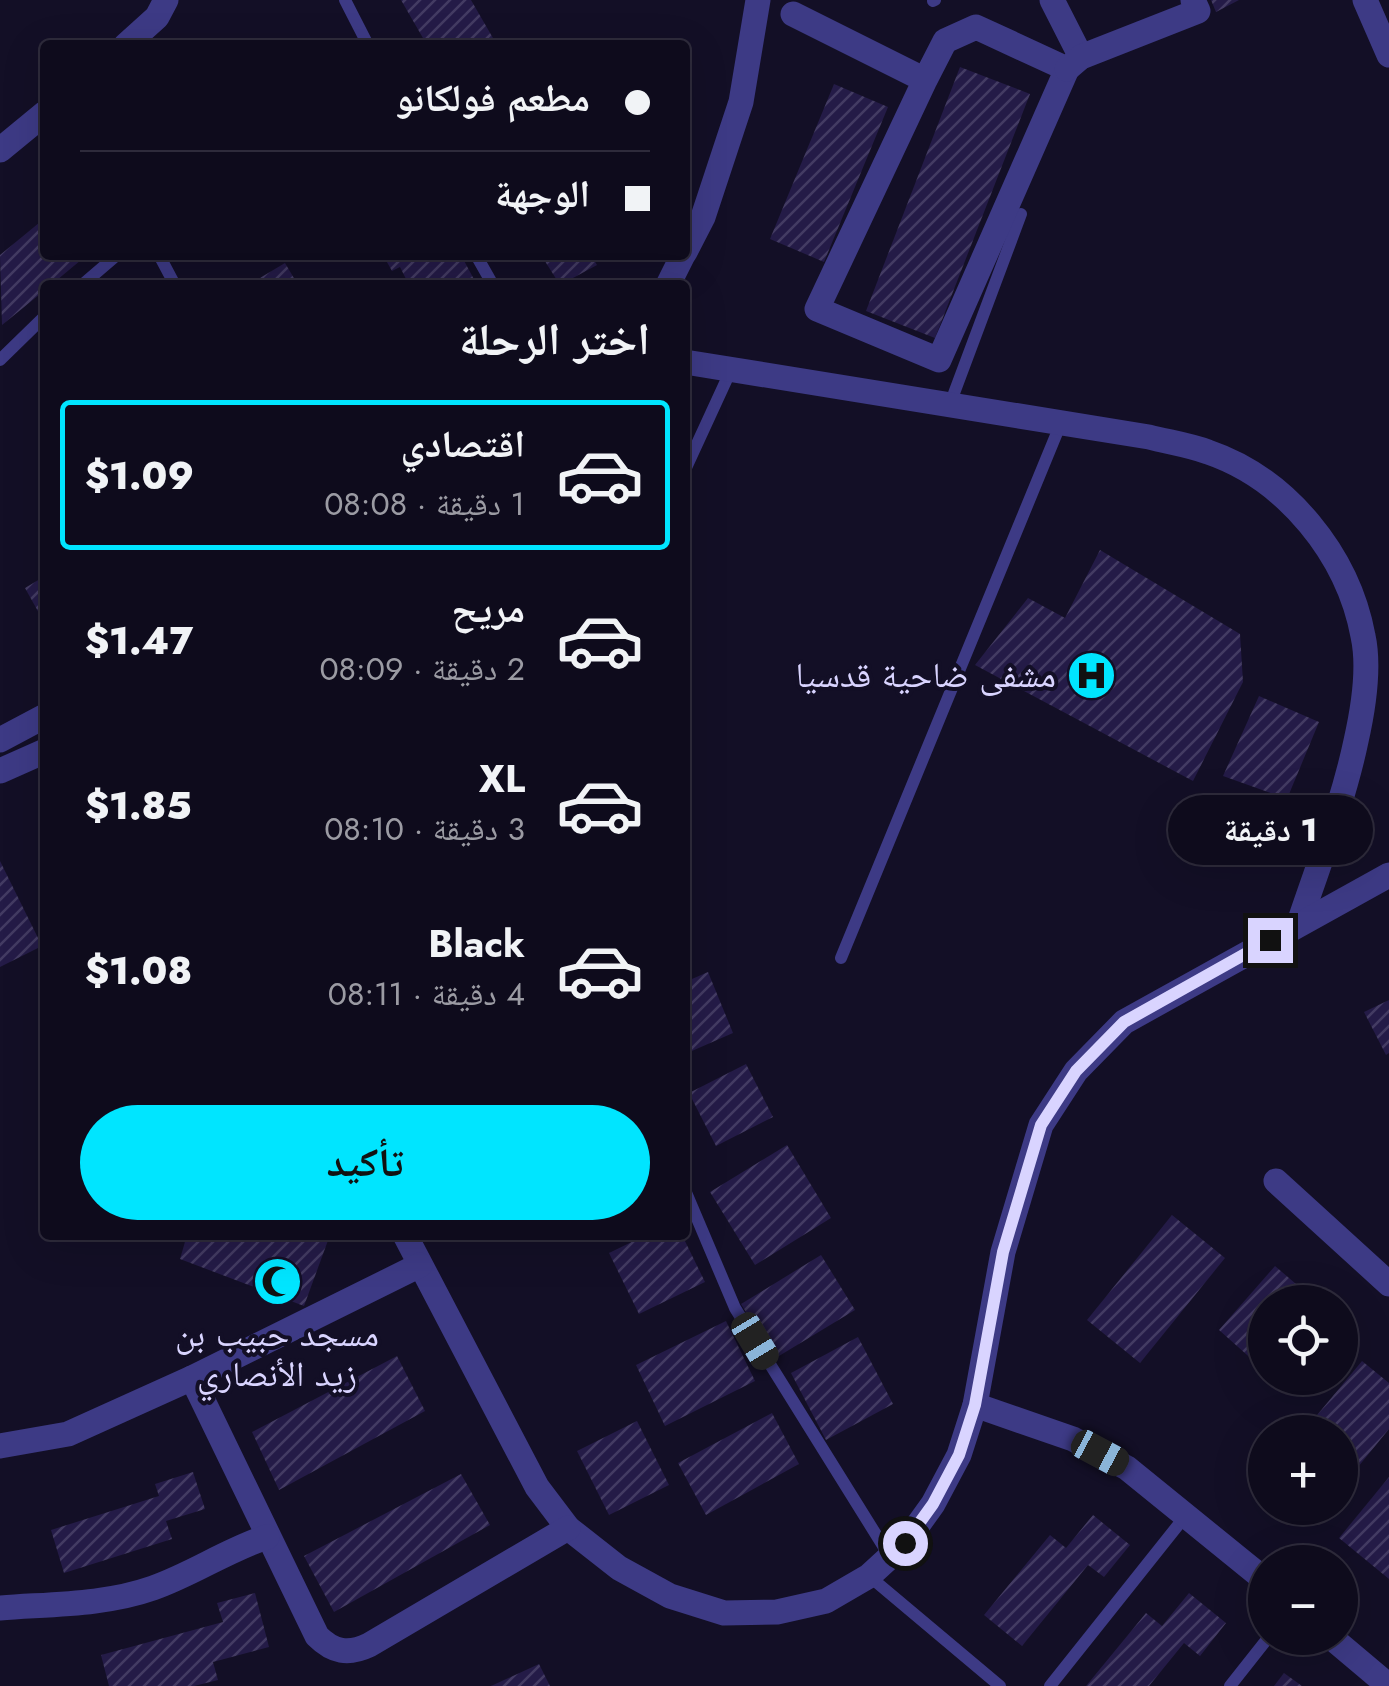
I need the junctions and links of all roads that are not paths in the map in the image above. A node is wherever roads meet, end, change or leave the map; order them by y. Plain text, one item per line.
1 (166, 0) edge
2 (345, 0) edge
3 (758, 0) edge
4 (1052, 0) edge
5 (1193, 0) edge
6 (1366, 0) edge
7 (793, 14) dead end
8 (132, 40) edge
9 (365, 40) edge
10 (1389, 55) edge
11 (1074, 63) junction
12 (925, 80) junction
13 (40, 116) edge
14 (0, 150) edge
15 (1021, 214) dead end
16 (690, 241) edge
17 (111, 260) edge
18 (88, 280) edge
19 (40, 321) edge
20 (0, 360) edge
21 (690, 363) edge
22 (731, 370) junction
23 (950, 404) junction
24 (1061, 423) junction
25 (690, 459) edge
26 (40, 719) edge
27 (0, 740) edge
28 (40, 753) edge
29 (0, 771) edge
30 (1389, 875) edge
31 (1299, 923) junction
32 (841, 958) dead end
33 (1276, 1180) dead end
34 (690, 1202) edge
35 (408, 1240) edge
36 (420, 1264) junction
37 (1389, 1284) edge
38 (192, 1378) junction
39 (975, 1405) junction
40 (0, 1446) edge
41 (1187, 1514) junction
42 (568, 1528) junction
43 (266, 1537) junction
44 (890, 1557) junction
45 (1248, 1566) edge
46 (869, 1576) junction
47 (0, 1608) edge
48 (1255, 1655) edge
49 (1352, 1655) edge
50 (1000, 1686) edge
51 (1050, 1686) edge
52 (1230, 1686) edge
53 (1389, 1686) edge

1 - 8 street
2 - 9 lane
3 - 16 street
4 - 11 street
5 - 11 street
6 - 10 street
7 - 12 street
11 - 12 street
11 - 12 street
13 - 14 street
15 - 23 lane
17 - 18 lane
19 - 20 lane
21 - 22 street
22 - 23 street
22 - 25 lane
23 - 24 street
24 - 31 street
24 - 32 lane
26 - 27 street
28 - 29 street
30 - 31 street
31 - 39 street
33 - 37 street
34 - 44 lane
35 - 36 street
36 - 38 street
36 - 42 street
38 - 40 street
38 - 43 street
39 - 41 street
39 - 44 street
41 - 45 street
41 - 51 lane
42 - 43 street
42 - 46 street
43 - 47 street
44 - 46 street
46 - 50 lane
48 - 52 lane
49 - 53 street

